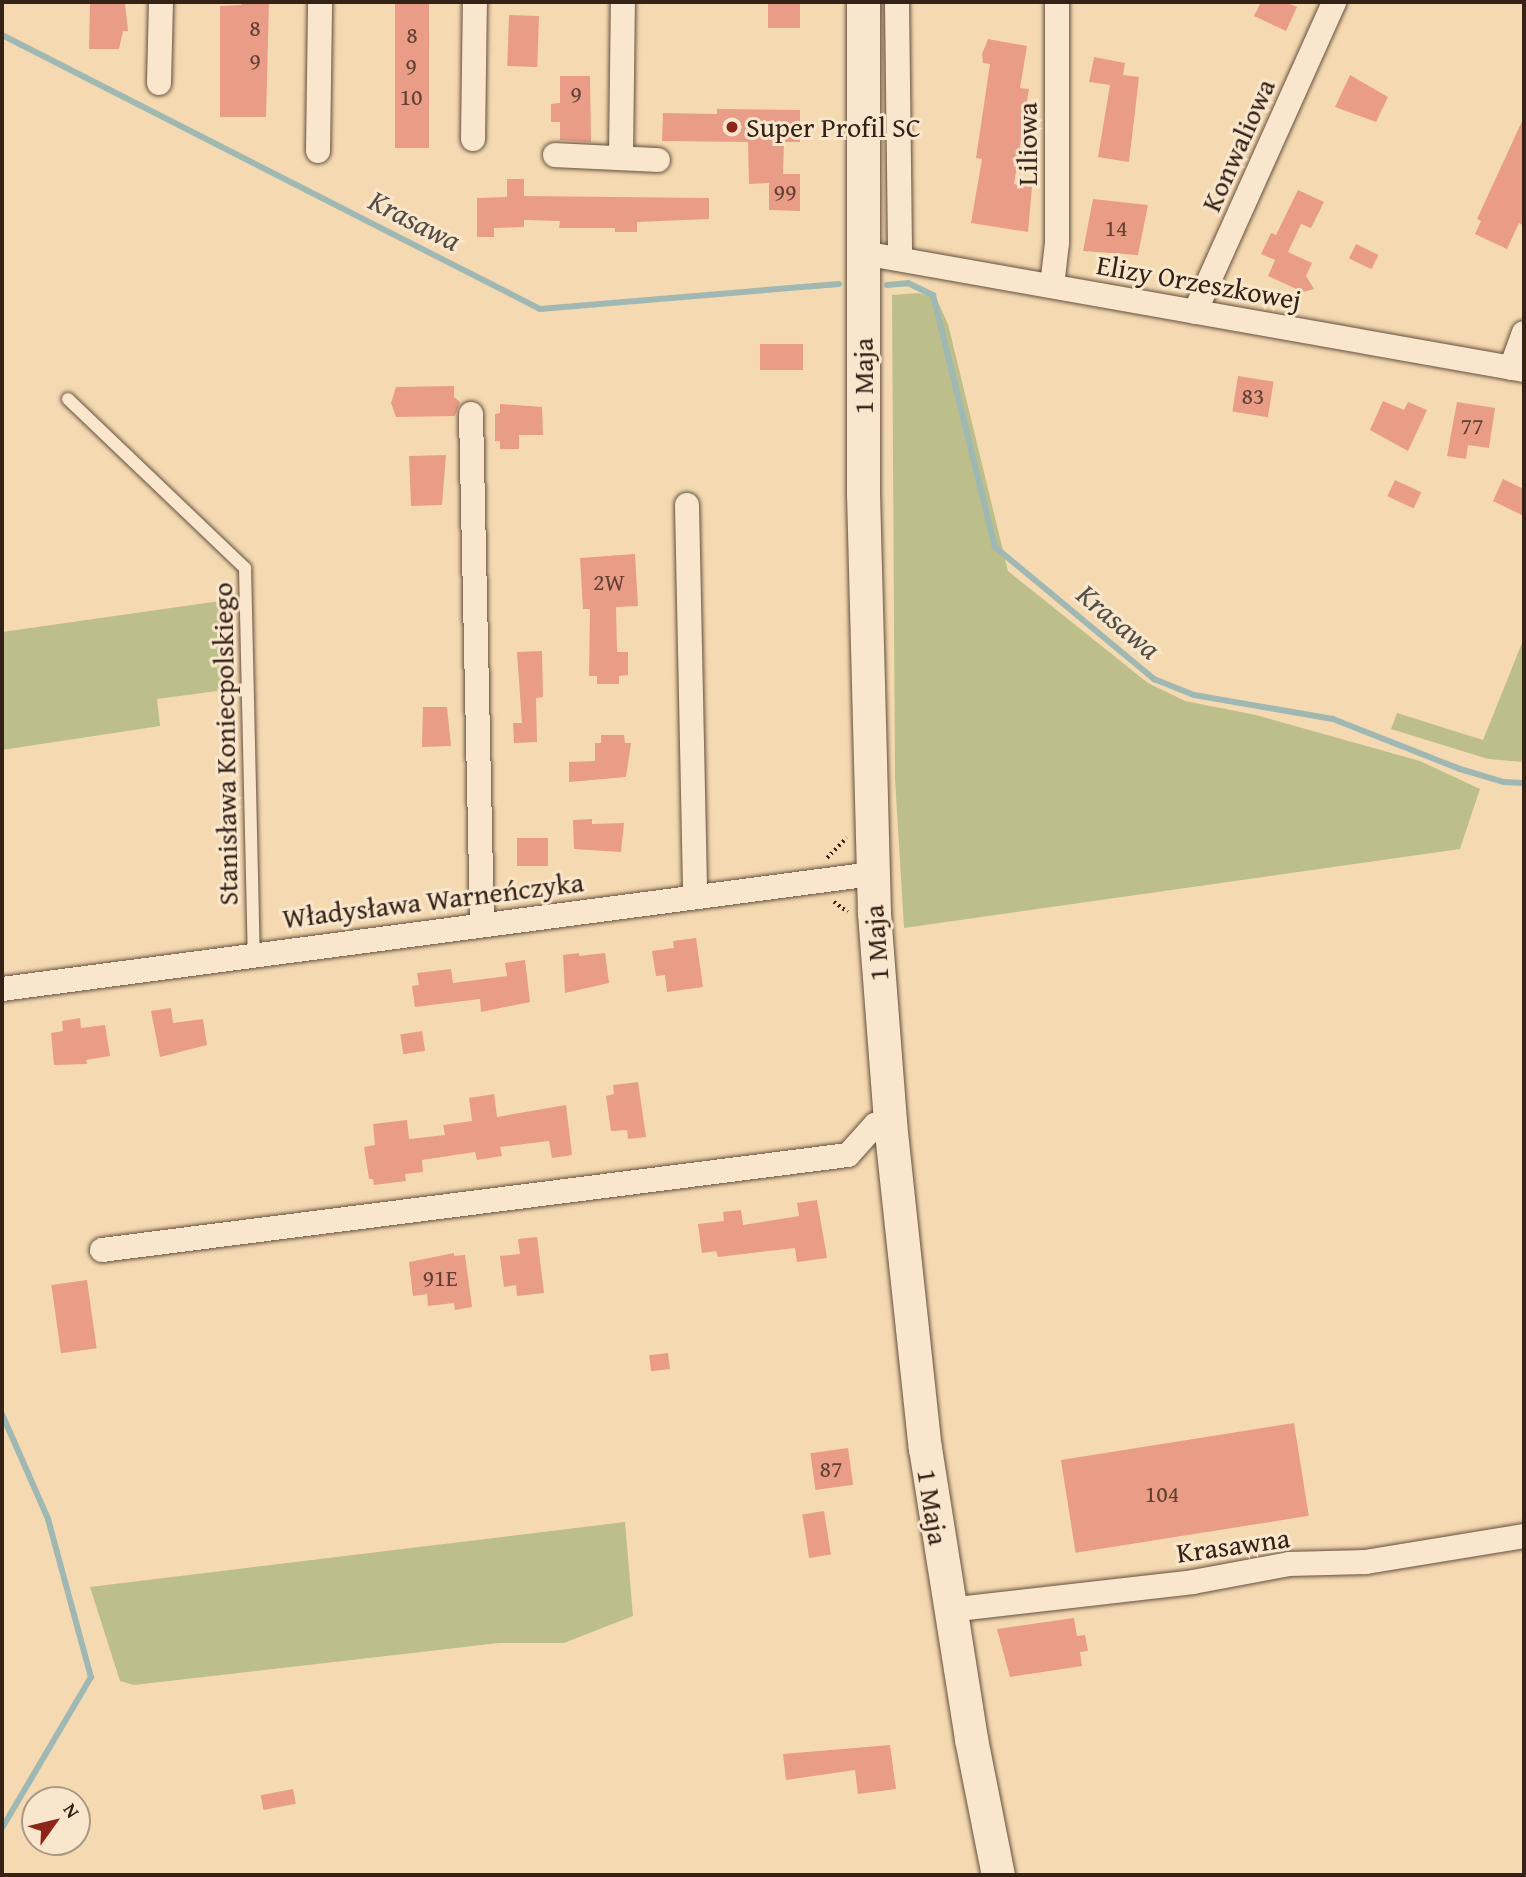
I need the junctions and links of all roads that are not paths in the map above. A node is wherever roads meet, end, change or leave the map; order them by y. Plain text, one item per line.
1 (160, 2) edge
2 (320, 2) edge
3 (475, 2) edge
4 (623, 2) edge
5 (863, 2) edge
6 (897, 2) edge
7 (1057, 2) edge
8 (1334, 2) edge
9 (159, 83) dead end
10 (473, 139) dead end
11 (318, 152) dead end
12 (555, 155) dead end
13 (621, 157) junction
14 (658, 160) dead end
15 (863, 253) junction
16 (900, 258) junction
17 (1052, 286) junction
18 (1195, 312) junction
19 (1524, 333) edge
20 (1518, 369) edge
21 (68, 399) dead end
22 (471, 414) dead end
23 (687, 505) dead end
24 (872, 874) junction
25 (695, 896) junction
26 (482, 923) junction
27 (254, 953) junction
28 (2, 989) edge
29 (890, 1123) junction
30 (102, 1250) dead end
31 (1524, 1536) edge
32 (949, 1610) junction
33 (998, 1875) edge

1 - 9 street
2 - 11 street
3 - 10 street
4 - 13 street
5 - 15 main road, 1 Maja
6 - 16 street
7 - 17 street, Liliowa
8 - 18 street, Konwaliowa
12 - 13 street
13 - 14 street
15 - 16 street, Elizy Orzeszkowej
15 - 24 main road, 1 Maja
16 - 17 street, Elizy Orzeszkowej
17 - 18 street, Elizy Orzeszkowej
18 - 20 street, Elizy Orzeszkowej
19 - 20 street
21 - 27 lane, Stanisława Koniecpolskiego
22 - 26 street
23 - 25 street
24 - 25 street, Władysława Warneńczyka
24 - 29 main road, 1 Maja
25 - 26 street, Władysława Warneńczyka
26 - 27 street, Władysława Warneńczyka
27 - 28 street, Władysława Warneńczyka
29 - 30 street
29 - 32 main road, 1 Maja
31 - 32 street, Krasawna
32 - 33 main road, 1 Maja

